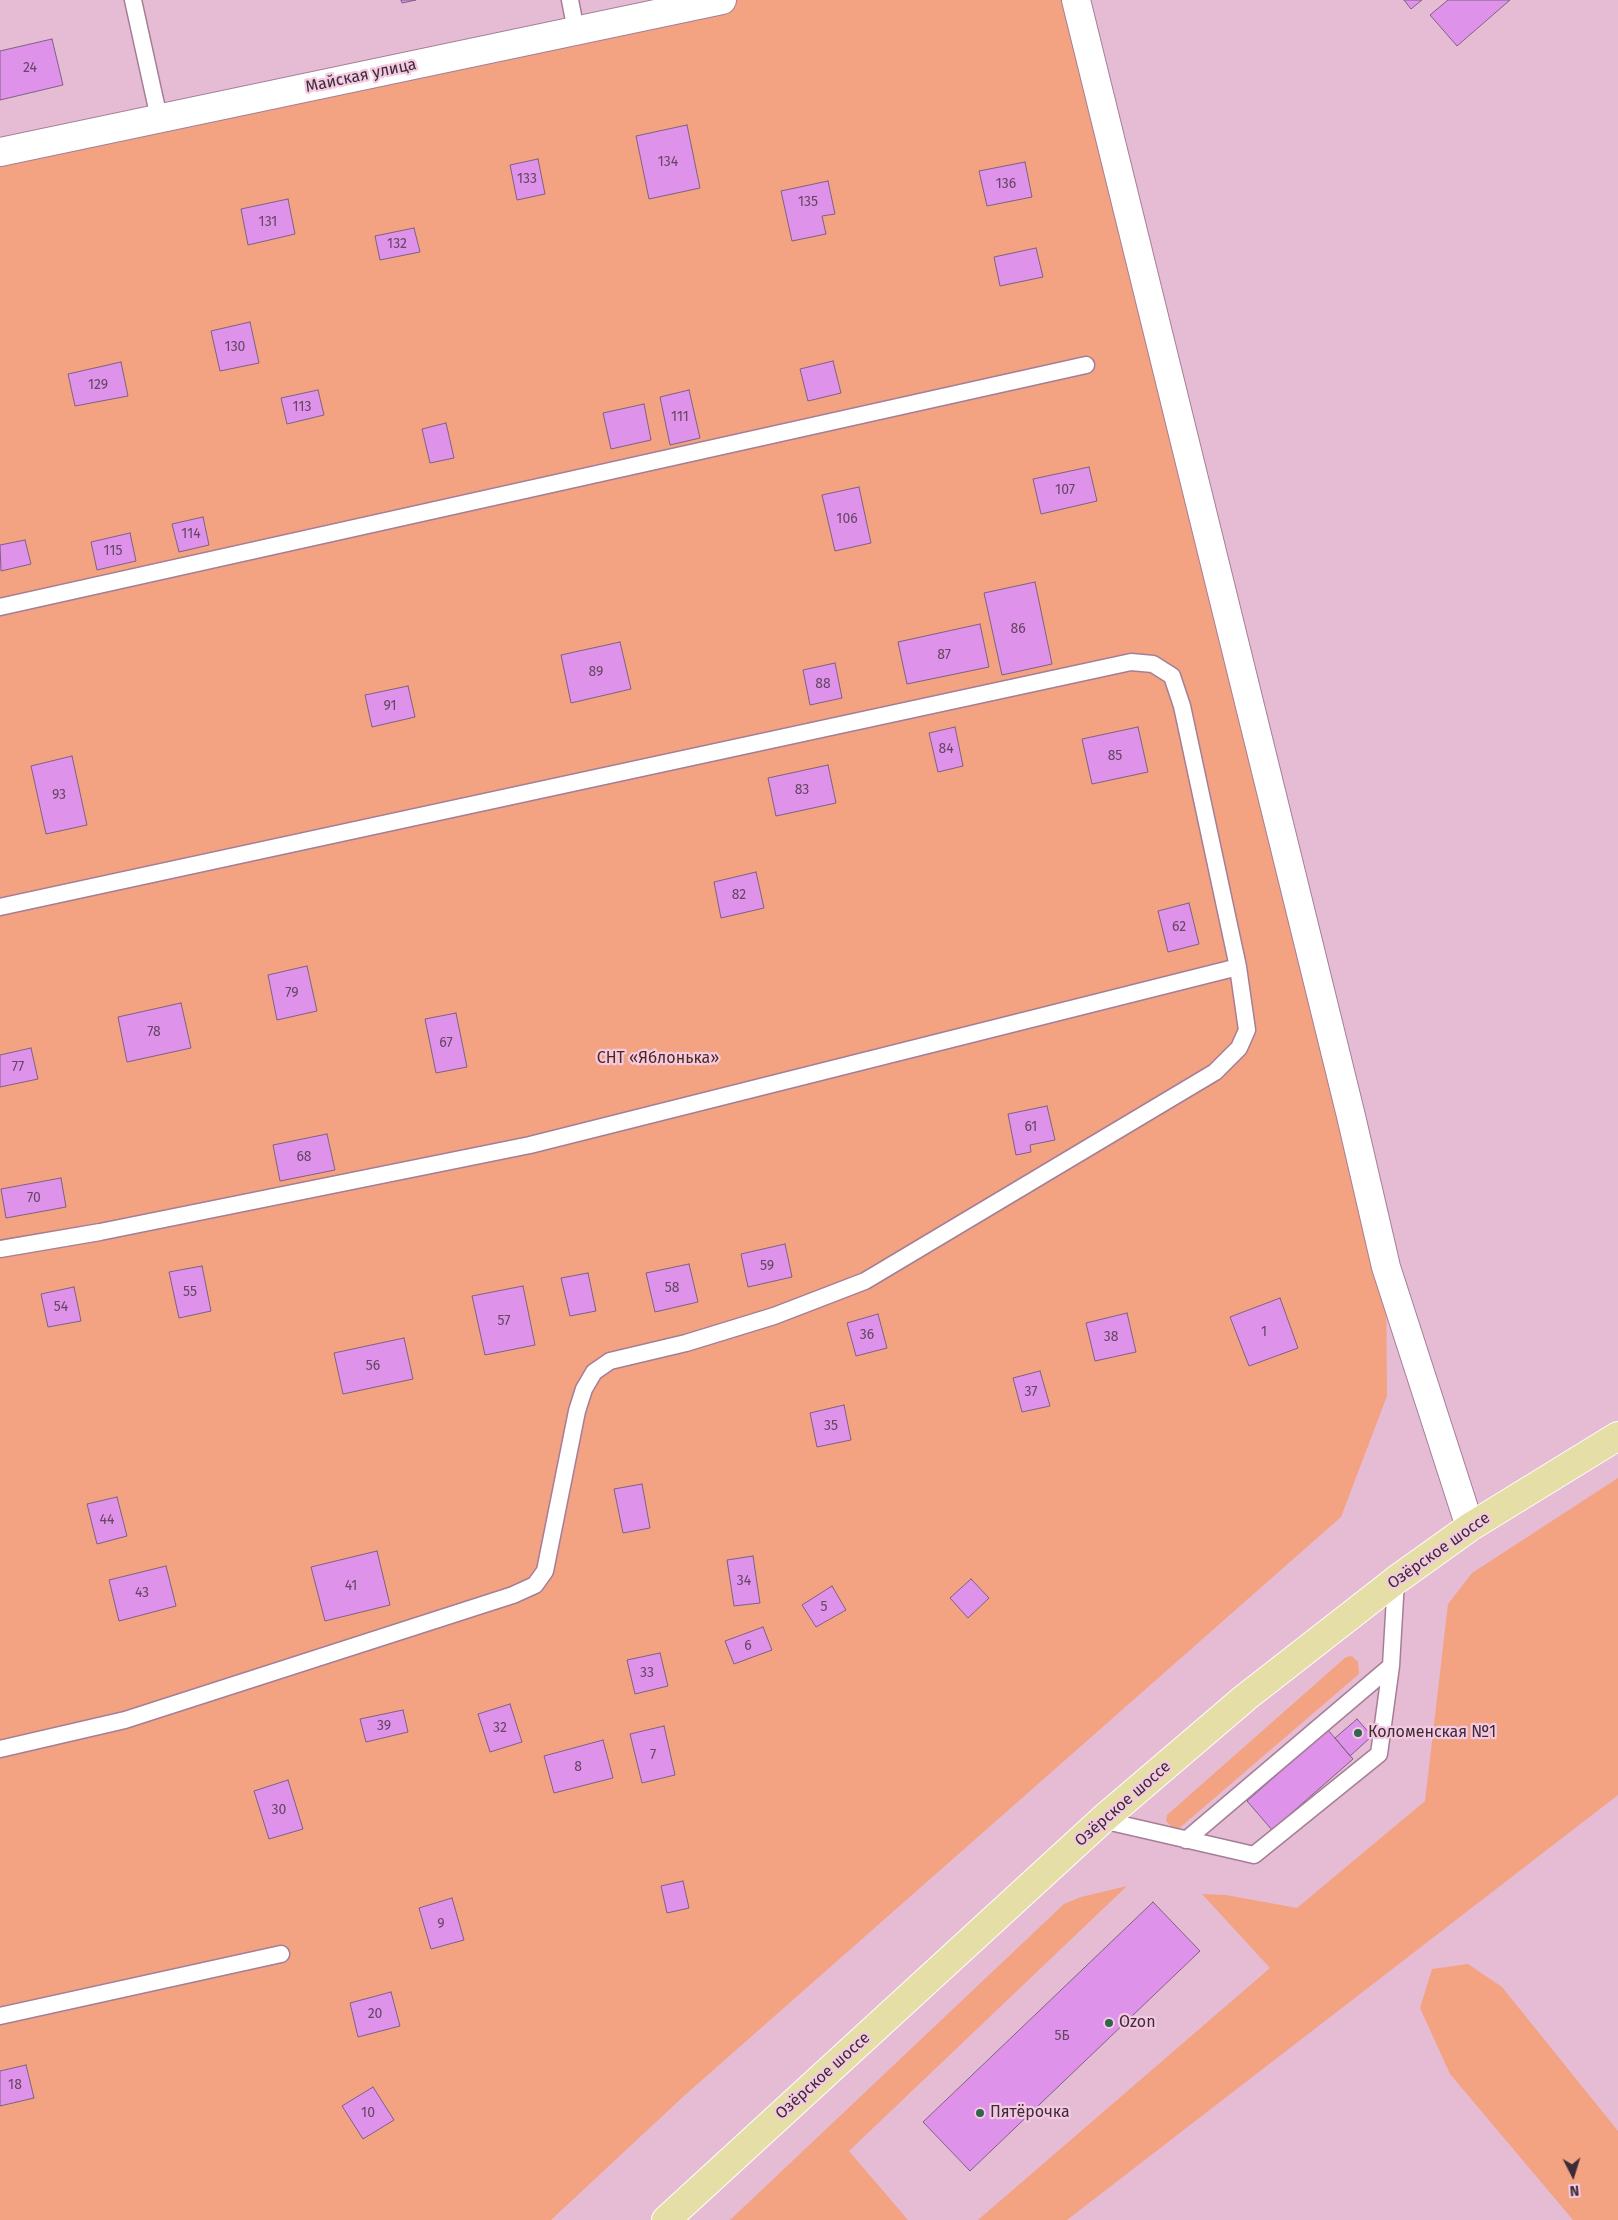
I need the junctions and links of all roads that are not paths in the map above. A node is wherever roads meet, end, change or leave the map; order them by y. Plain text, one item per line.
1 (133, 0) edge
2 (570, 0) edge
3 (722, 0) edge
4 (1076, 0) edge
5 (576, 31) junction
6 (159, 118) junction
7 (0, 152) edge
8 (1086, 365) dead end
9 (0, 606) edge
10 (0, 907) edge
11 (1238, 967) junction
12 (0, 1249) edge
13 (1618, 1436) edge
14 (1470, 1527) junction
15 (1396, 1580) junction
16 (1391, 1666) junction
17 (0, 1749) edge
18 (1102, 1820) junction
19 (1186, 1840) junction
20 (281, 1954) dead end
21 (0, 2016) edge
22 (666, 2220) edge

1 - 6 lane
2 - 5 lane
3 - 5 street, Майская улица
4 - 14 street
5 - 6 street, Майская улица
6 - 7 street, Майская улица
8 - 9 lane
10 - 11 lane
11 - 12 lane
11 - 17 lane
13 - 14 main road, Озёрское шоссе
14 - 15 main road, Озёрское шоссе
15 - 16 lane
15 - 18 main road, Озёрское шоссе
16 - 19 lane
16 - 19 lane
18 - 19 lane
18 - 22 main road, Озёрское шоссе
20 - 21 lane

